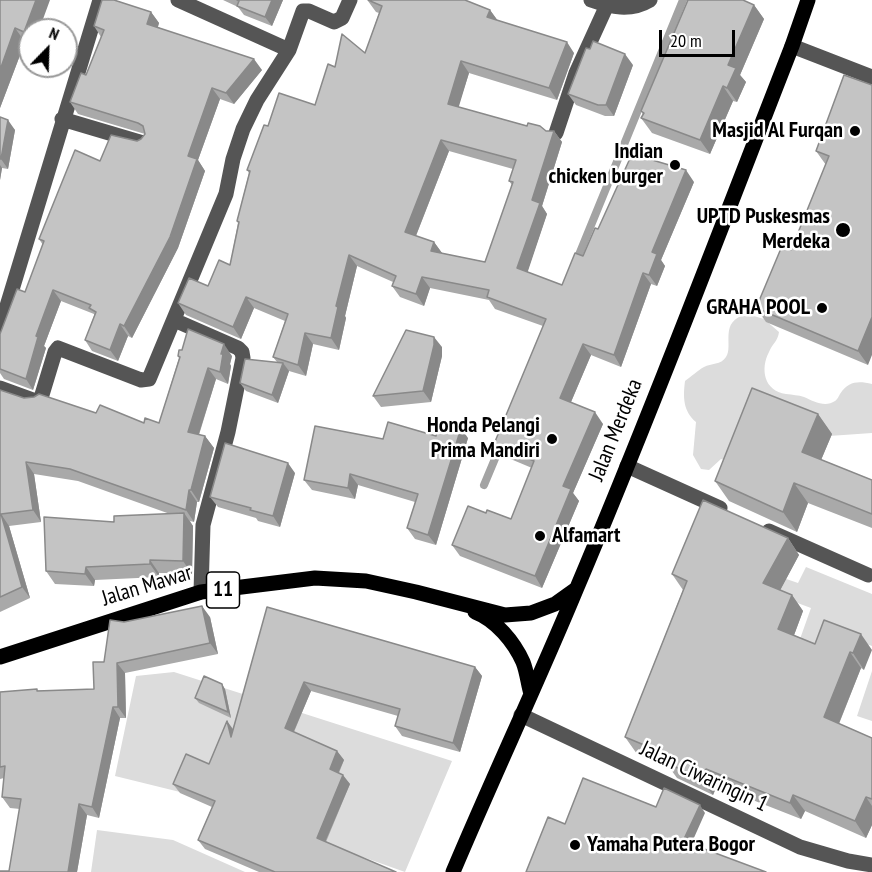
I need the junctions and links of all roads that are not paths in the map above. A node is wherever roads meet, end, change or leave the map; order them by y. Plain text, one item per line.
1 (100, 0) edge
2 (178, 0) edge
3 (350, 0) edge
4 (591, 0) edge
5 (650, 0) edge
6 (808, 0) edge
7 (607, 5) junction
8 (792, 46) junction
9 (289, 50) junction
10 (872, 77) edge
11 (62, 119) junction
12 (556, 133) edge
13 (143, 143) edge
14 (174, 320) junction
15 (0, 329) edge
16 (0, 388) edge
17 (627, 466) junction
18 (733, 514) edge
19 (754, 524) edge
20 (868, 575) dead end
21 (577, 588) junction
22 (201, 592) junction
23 (453, 603) junction
24 (0, 657) edge
25 (531, 694) junction
26 (521, 715) junction
27 (872, 865) edge
28 (453, 872) edge

1 - 11 street
2 - 9 street
3 - 9 street
4 - 7 street
5 - 7 street
6 - 8 main road, Jalan Merdeka
7 - 12 street
8 - 10 street
8 - 17 main road, Jalan Merdeka
9 - 14 street
11 - 13 street
11 - 15 street
14 - 16 street
14 - 22 street
17 - 18 street
17 - 21 main road, Jalan Merdeka
19 - 20 street
21 - 23 main road
21 - 25 main road, Jalan Merdeka
22 - 23 main road, Jalan Mawar / 11
22 - 24 main road, Jalan Mawar / 11
23 - 25 main road, 11
25 - 26 main road, Jalan Merdeka
26 - 27 street, Jalan Ciwaringin 1
26 - 28 main road, Jalan Merdeka

